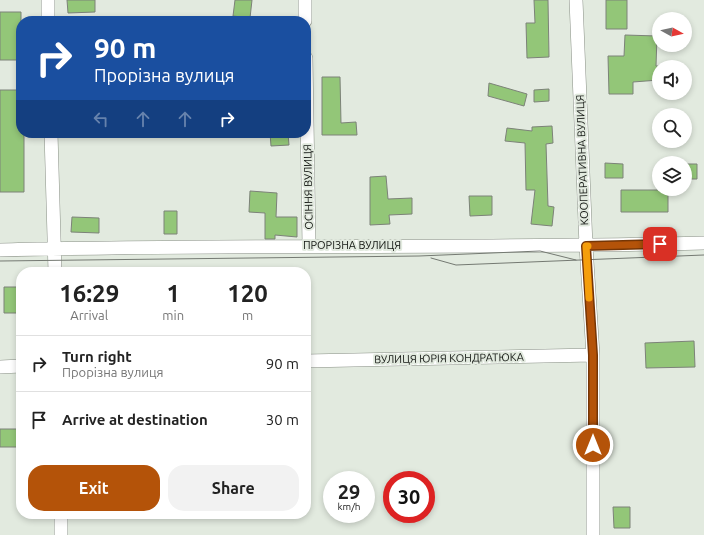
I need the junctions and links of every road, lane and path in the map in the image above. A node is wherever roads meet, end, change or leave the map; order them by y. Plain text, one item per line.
1 (48, 0) edge
2 (305, 0) edge
3 (576, 0) edge
4 (48, 16) edge
5 (305, 16) edge
6 (51, 138) edge
7 (307, 138) edge
8 (704, 243) edge
9 (309, 245) junction
10 (586, 246) junction
11 (54, 248) junction
12 (0, 250) edge
13 (55, 267) edge
14 (593, 355) junction
15 (311, 361) edge
16 (16, 366) edge
17 (0, 367) edge
18 (61, 519) edge
19 (61, 535) edge
20 (593, 535) edge

1 - 4 street
2 - 5 street
3 - 10 street, КООПЕРАТИВНА ВУЛИЦЯ
6 - 11 street
7 - 9 street, ОСІННЯ ВУЛИЦЯ
8 - 10 street, ПРОРІЗНА ВУЛИЦЯ
9 - 10 street, ПРОРІЗНА ВУЛИЦЯ
9 - 11 street, ПРОРІЗНА ВУЛИЦЯ
10 - 14 street, КООПЕРАТИВНА ВУЛИЦЯ
11 - 12 street, ПРОРІЗНА ВУЛИЦЯ
11 - 13 street
14 - 15 street, ВУЛИЦЯ ЮРІЯ КОНДРАТЮКА
14 - 20 street, КООПЕРАТИВНА ВУЛИЦЯ
16 - 17 street
18 - 19 street

